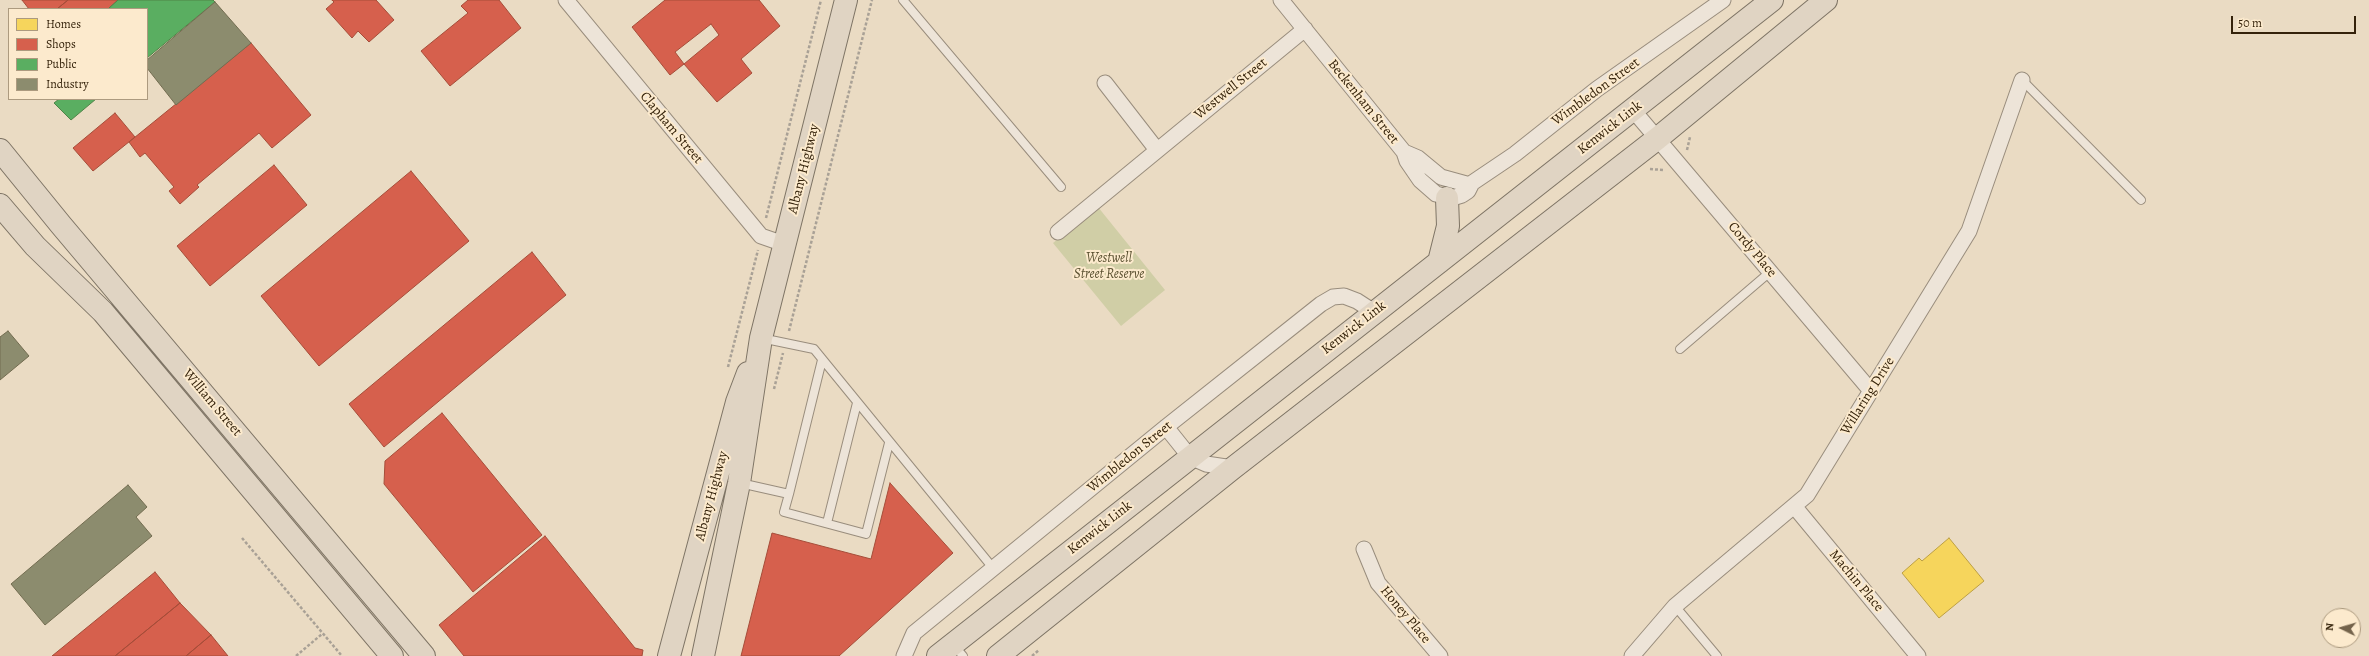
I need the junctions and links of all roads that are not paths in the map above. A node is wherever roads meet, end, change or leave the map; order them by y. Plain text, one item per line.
1 (566, 0) edge
2 (846, 0) edge
3 (903, 0) edge
4 (1281, 0) edge
5 (1723, 0) edge
6 (1772, 0) edge
7 (1826, 0) edge
8 (1304, 29) junction
9 (2022, 80) joint
10 (1105, 83) dead end
11 (1633, 110) junction
12 (1658, 138) junction
13 (0, 150) edge
14 (1157, 150) junction
15 (1404, 152) junction
16 (1470, 185) junction
17 (1061, 188) dead end
18 (1447, 198) junction
19 (2141, 200) dead end
20 (0, 205) edge
21 (1058, 232) dead end
22 (784, 244) junction
23 (1439, 262) junction
24 (1770, 272) junction
25 (1374, 312) junction
26 (761, 338) junction
27 (1680, 349) dead end
28 (822, 360) junction
29 (1871, 391) junction
30 (857, 403) junction
31 (1166, 427) junction
32 (889, 443) junction
33 (1190, 458) junction
34 (1233, 468) junction
35 (739, 483) junction
36 (789, 494) junction
37 (1794, 506) junction
38 (827, 524) junction
39 (1364, 549) dead end
40 (994, 568) junction
41 (1674, 606) junction
42 (951, 652) edge
43 (392, 656) edge
44 (424, 656) edge
45 (669, 656) edge
46 (703, 656) edge
47 (904, 656) edge
48 (998, 656) edge
49 (1440, 656) edge
50 (1632, 656) edge
51 (1717, 656) edge
52 (1918, 656) edge

1 - 22 street, Clapham Street
2 - 22 main road, Albany Highway
3 - 17 lane
4 - 8 street, Beckenham Street
5 - 16 street, Wimbledon Street
6 - 11 main road, Kenwick Link
7 - 12 main road
8 - 14 street, Westwell Street
8 - 15 street, Beckenham Street
9 - 19 lane
9 - 29 street, Willaring Drive
10 - 14 street
11 - 12 street, Cordy Place
11 - 23 main road, Kenwick Link
12 - 24 street, Cordy Place
12 - 34 main road
13 - 44 main road, William Street
14 - 21 street, Westwell Street
15 - 16 street
15 - 18 street, Beckenham Street
16 - 18 street, Wimbledon Street
18 - 23 main road
20 - 43 main road, William Street
22 - 26 main road, Albany Highway
23 - 25 main road, Kenwick Link
24 - 27 lane
24 - 29 street, Cordy Place
25 - 31 street, Wimbledon Street
25 - 33 main road, Kenwick Link
26 - 28 lane
26 - 35 main road, Albany Highway
26 - 45 main road, Albany Highway
28 - 30 lane
28 - 36 lane
29 - 37 street, Willaring Drive
30 - 32 lane
30 - 38 lane
31 - 33 street
31 - 40 street, Wimbledon Street
32 - 38 lane
32 - 40 lane
33 - 34 street
33 - 42 main road, Kenwick Link
34 - 48 main road
35 - 36 lane
35 - 46 main road, Albany Highway
36 - 38 lane
37 - 41 street, Willaring Drive
37 - 52 street, Machin Place
39 - 49 street, Honey Place
40 - 47 street, Wimbledon Street
41 - 50 street, Willaring Drive
41 - 51 lane

